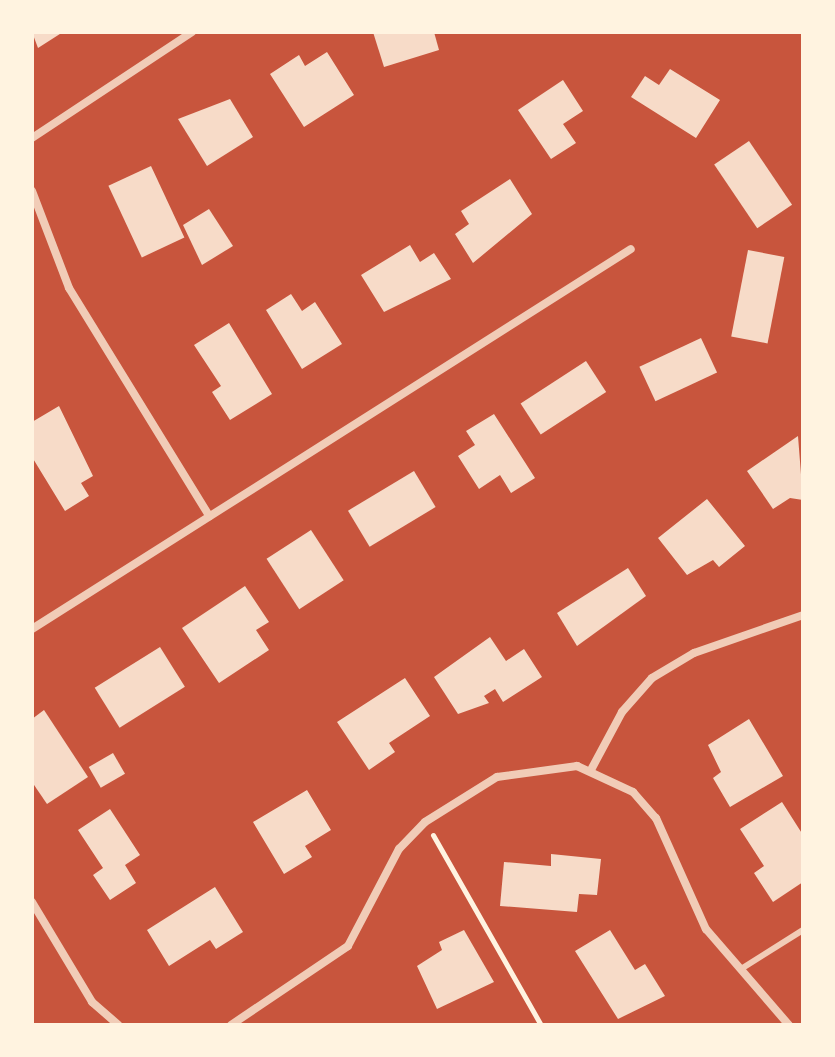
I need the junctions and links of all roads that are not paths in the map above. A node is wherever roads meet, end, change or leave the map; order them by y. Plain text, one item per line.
1 (192, 32) edge
2 (32, 138) edge
3 (32, 191) edge
4 (631, 249) dead end
5 (209, 516) junction
6 (803, 615) edge
7 (32, 629) edge
8 (592, 768) junction
9 (32, 902) edge
10 (36, 916) edge
11 (803, 930) edge
12 (741, 969) junction
13 (118, 1025) edge
14 (231, 1025) edge
15 (789, 1025) edge

1 - 2 street
3 - 5 street
4 - 5 street
5 - 7 street
6 - 8 street
8 - 12 street
8 - 14 street
9 - 10 street
10 - 13 street
11 - 12 lane
12 - 15 street

